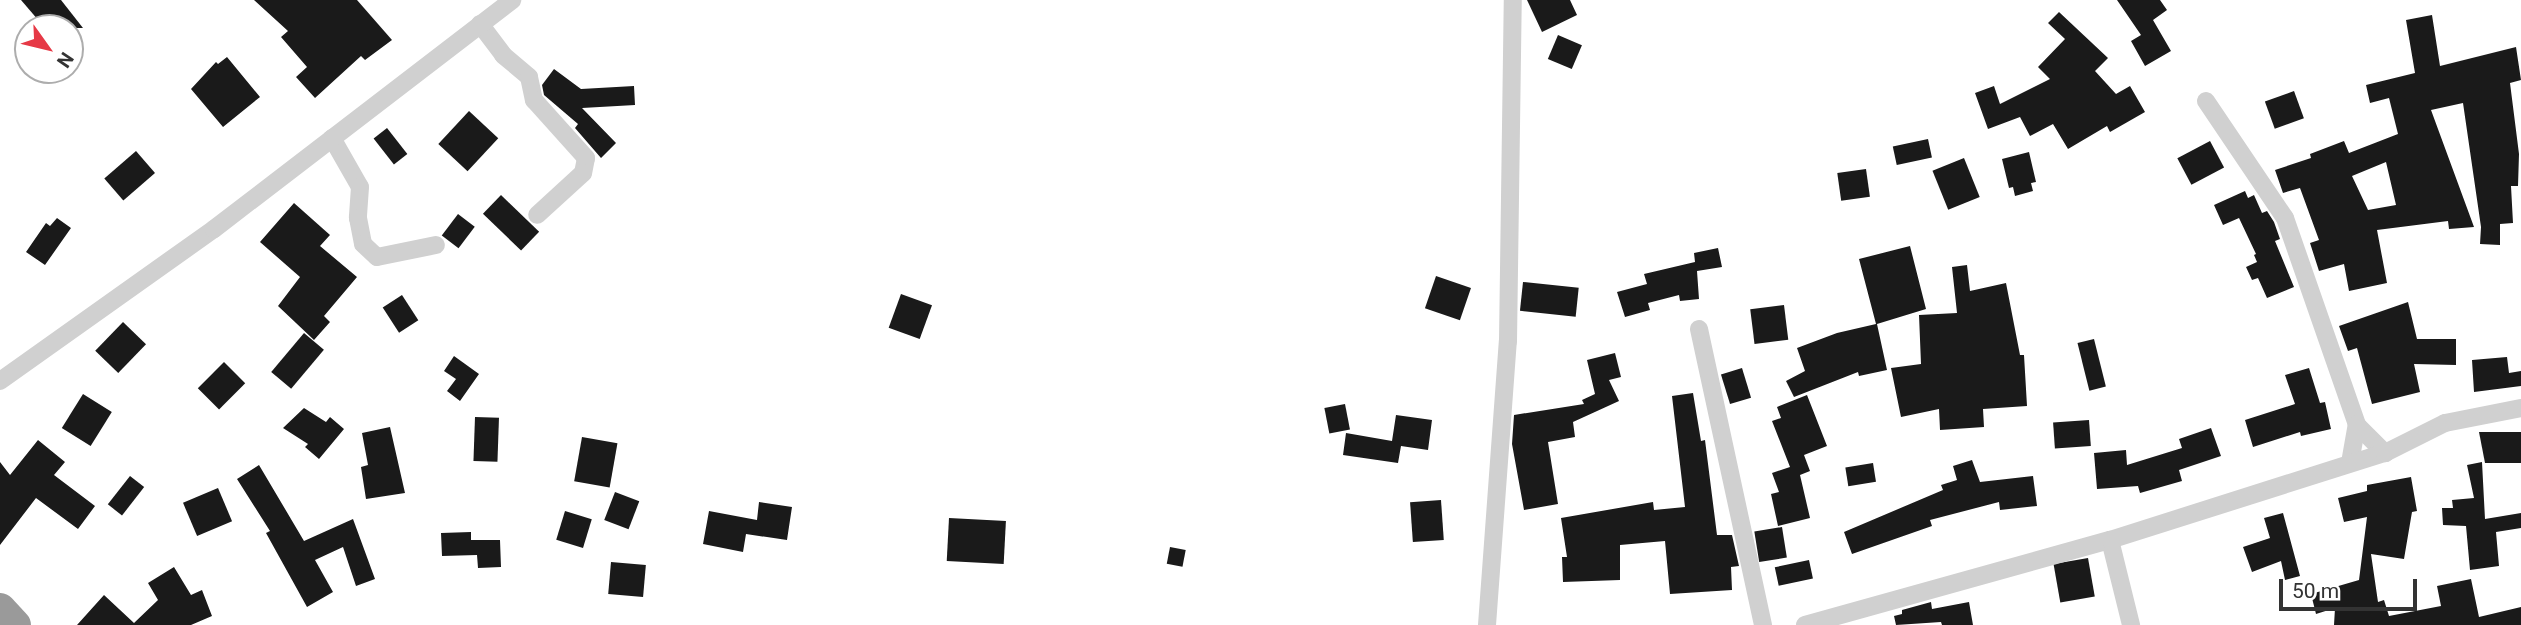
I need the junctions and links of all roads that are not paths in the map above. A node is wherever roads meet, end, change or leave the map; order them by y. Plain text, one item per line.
1 (512, 0) edge
2 (1513, 0) edge
3 (480, 24) junction
4 (2206, 101) dead end
5 (332, 138) junction
6 (537, 215) dead end
7 (436, 245) dead end
8 (1699, 329) dead end
9 (0, 381) edge
10 (2521, 408) edge
11 (2357, 425) junction
12 (2385, 453) junction
13 (2350, 463) junction
14 (2110, 540) junction
15 (0, 609) edge
16 (15, 625) edge
17 (1487, 625) edge
18 (1763, 625) edge
19 (1805, 625) edge
20 (2131, 625) edge

1 - 3 street
2 - 17 street
3 - 5 street
3 - 6 street
4 - 11 street
5 - 7 street
5 - 9 street
8 - 18 street
10 - 12 street
11 - 12 street
11 - 13 street
12 - 13 street
13 - 14 street
14 - 19 street
14 - 20 street
15 - 16 highway

